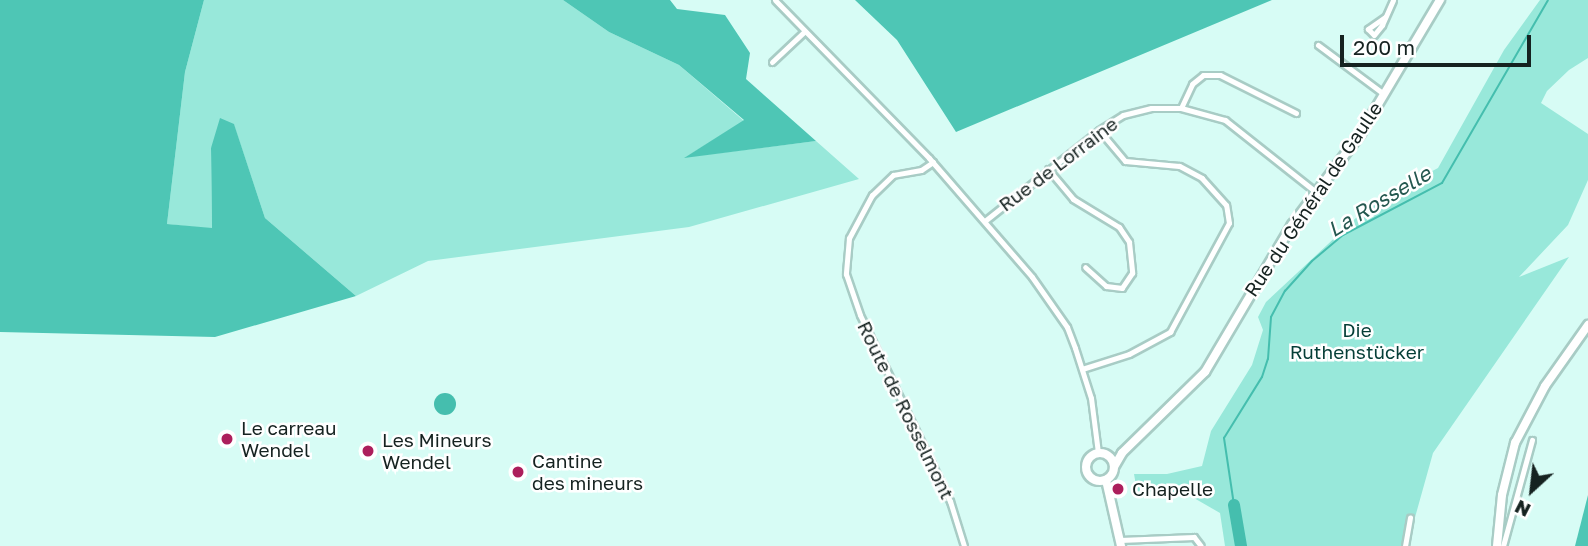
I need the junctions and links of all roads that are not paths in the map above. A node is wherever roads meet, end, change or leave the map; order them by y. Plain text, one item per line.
1 (775, 0) edge
2 (1393, 0) edge
3 (1440, 0) edge
4 (1385, 17) dead end
5 (806, 31) junction
6 (1318, 46) dead end
7 (772, 62) dead end
8 (1384, 94) junction
9 (1181, 108) junction
10 (1296, 113) dead end
11 (1099, 130) junction
12 (933, 162) junction
13 (1048, 169) junction
14 (1316, 192) junction
15 (985, 219) junction
16 (1084, 267) dead end
17 (1588, 325) edge
18 (1082, 369) junction
19 (1532, 440) dead end
20 (1098, 453) junction
21 (1122, 453) junction
22 (1109, 456) junction
23 (1114, 467) junction
24 (1106, 480) junction
25 (1410, 517) dead end
26 (1121, 543) edge
27 (964, 546) edge
28 (1201, 546) edge
29 (1405, 546) edge
30 (1497, 546) edge
31 (1503, 546) edge

1 - 5 street
2 - 4 street
3 - 8 main road, Rue du Général de Gaulle
5 - 7 street
5 - 12 street
6 - 8 street
8 - 14 main road, Rue du Général de Gaulle
9 - 10 street
9 - 11 street, Rue de Lorraine
9 - 14 street, Rue de Lorraine
11 - 13 street, Rue de Lorraine
11 - 18 street
12 - 15 street
12 - 27 street, Route de Rosselmont
13 - 15 street, Rue de Lorraine
13 - 16 street
14 - 21 main road, Rue du Général de Gaulle
15 - 18 street
17 - 30 main road
18 - 20 street
19 - 31 street
20 - 22 main road
20 - 24 main road
21 - 22 main road
21 - 23 main road, Rue du Général de Gaulle
22 - 23 main road
23 - 24 main road
24 - 26 main road
25 - 29 street
26 - 28 street

